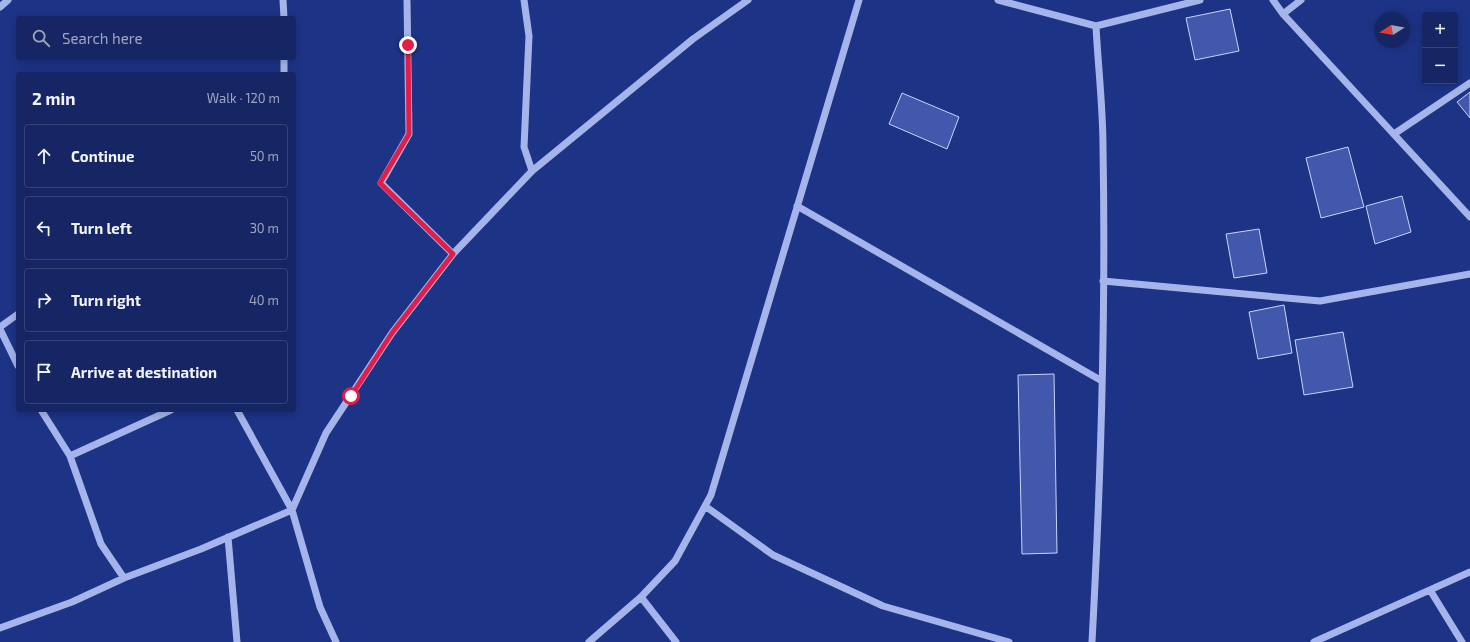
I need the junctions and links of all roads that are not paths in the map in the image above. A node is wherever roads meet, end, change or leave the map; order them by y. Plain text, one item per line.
1 (8, 0) edge
2 (283, 0) edge
3 (407, 0) edge
4 (524, 0) edge
5 (748, 0) edge
6 (859, 0) edge
7 (998, 0) edge
8 (1200, 0) edge
9 (1273, 0) edge
10 (1301, 0) edge
11 (0, 7) edge
12 (1283, 14) junction
13 (284, 16) edge
14 (1096, 26) junction
15 (284, 60) edge
16 (284, 72) edge
17 (1470, 83) edge
18 (1394, 134) junction
19 (532, 171) junction
20 (798, 206) junction
21 (1470, 217) edge
22 (453, 254) junction
23 (1470, 274) edge
24 (1103, 281) junction
25 (16, 316) edge
26 (0, 328) edge
27 (16, 362) edge
28 (1102, 381) junction
29 (42, 412) edge
30 (167, 412) edge
31 (238, 412) edge
32 (70, 456) junction
33 (705, 506) junction
34 (292, 510) junction
35 (228, 537) junction
36 (1470, 572) edge
37 (124, 578) junction
38 (1430, 590) junction
39 (641, 597) junction
40 (0, 628) edge
41 (237, 642) edge
42 (336, 642) edge
43 (589, 642) edge
44 (676, 642) edge
45 (1009, 642) edge
46 (1092, 642) edge
47 (1314, 642) edge
48 (1462, 642) edge

1 - 11 street
2 - 13 street
3 - 22 street
4 - 19 street
5 - 19 street
6 - 20 street
7 - 14 street
8 - 14 street
9 - 12 street
10 - 12 street
12 - 18 street
14 - 24 street
15 - 16 street
17 - 18 street
18 - 21 street
19 - 22 street
20 - 28 street
20 - 33 street
22 - 34 street
23 - 24 street
24 - 28 street
25 - 26 street
26 - 27 street
28 - 46 street
29 - 32 street
30 - 32 street
31 - 34 street
32 - 37 street
33 - 39 street
33 - 45 street
34 - 35 street
34 - 42 street
35 - 37 street
35 - 41 street
36 - 38 street
37 - 40 street
38 - 47 street
38 - 48 street
39 - 43 street
39 - 44 street

